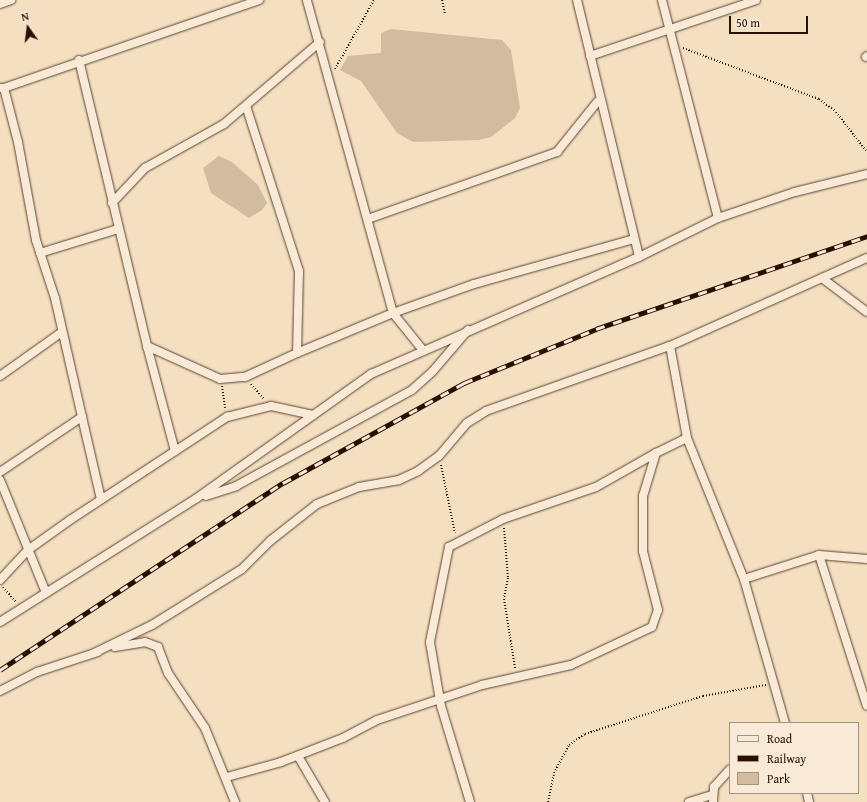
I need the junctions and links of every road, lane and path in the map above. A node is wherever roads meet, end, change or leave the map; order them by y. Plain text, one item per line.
1 (11, 0) edge
2 (259, 0) edge
3 (307, 0) edge
4 (374, 0) edge
5 (442, 0) edge
6 (577, 0) edge
7 (662, 0) edge
8 (751, 1) edge
9 (240, 3) edge
10 (0, 4) edge
11 (445, 14) dead end
12 (669, 30) junction
13 (320, 42) junction
14 (673, 44) junction
15 (590, 56) junction
16 (80, 60) junction
17 (331, 77) junction
18 (2, 88) edge
19 (598, 101) junction
20 (246, 106) junction
21 (867, 152) edge
22 (867, 174) edge
23 (112, 203) junction
24 (718, 218) junction
25 (368, 219) junction
26 (118, 229) junction
27 (634, 239) junction
28 (40, 253) junction
29 (639, 256) junction
30 (867, 258) edge
31 (822, 278) junction
32 (867, 312) edge
33 (393, 314) junction
34 (469, 328) junction
35 (62, 332) junction
36 (147, 346) junction
37 (670, 346) junction
38 (422, 349) junction
39 (297, 353) junction
40 (0, 376) edge
41 (245, 377) junction
42 (220, 379) junction
43 (271, 406) junction
44 (313, 414) junction
45 (82, 417) junction
46 (227, 417) junction
47 (687, 438) junction
48 (175, 451) junction
49 (656, 453) junction
50 (439, 456) junction
51 (0, 472) edge
52 (0, 480) edge
53 (197, 498) junction
54 (101, 499) junction
55 (503, 519) junction
56 (457, 540) junction
57 (28, 550) junction
58 (818, 555) junction
59 (867, 559) edge
60 (744, 579) junction
61 (0, 580) edge
62 (0, 583) edge
63 (46, 593) junction
64 (21, 608) junction
65 (0, 622) edge
66 (94, 653) junction
67 (516, 678) junction
68 (774, 684) junction
69 (0, 691) edge
70 (439, 700) junction
71 (867, 706) edge
72 (785, 722) edge
73 (298, 756) junction
74 (729, 771) edge
75 (227, 777) junction
76 (713, 799) edge
77 (235, 802) edge
78 (325, 802) edge
79 (470, 802) edge
80 (548, 802) edge
81 (689, 802) edge

1 - 10 street
2 - 9 street
3 - 13 street
4 - 17 path
5 - 11 path
6 - 15 street
7 - 12 street
8 - 12 street
9 - 16 street
12 - 14 street
12 - 15 street
13 - 17 street
13 - 20 street
14 - 21 path
14 - 24 street
15 - 19 street
16 - 18 street
16 - 23 street
17 - 25 street
18 - 28 street
19 - 25 street
19 - 27 street
20 - 23 street
20 - 39 street
22 - 24 street
23 - 26 street
24 - 29 street
25 - 33 street
26 - 28 street
26 - 36 street
27 - 29 street
27 - 33 street
28 - 35 street
29 - 34 street
30 - 31 street
31 - 32 street
31 - 37 street
33 - 38 street
33 - 39 street
34 - 38 street
34 - 53 street
35 - 40 street
35 - 45 street
36 - 42 street
36 - 48 street
37 - 47 street
37 - 50 street
38 - 44 street
39 - 41 street
41 - 42 street
41 - 43 path
42 - 46 path
43 - 44 street
43 - 46 street
44 - 53 street
45 - 51 street
45 - 54 street
46 - 48 street
47 - 49 street
47 - 60 street
48 - 54 street
49 - 55 street
49 - 67 street
50 - 56 path
50 - 66 street
52 - 57 street
53 - 63 street
54 - 57 street
55 - 56 street
55 - 67 path
56 - 70 street
57 - 61 street
57 - 63 street
58 - 59 street
58 - 60 street
58 - 71 street
60 - 68 street
62 - 64 path
63 - 64 street
64 - 65 street
66 - 69 street
66 - 75 street
67 - 70 street
68 - 72 street
68 - 80 path
70 - 73 street
70 - 79 street
73 - 75 street
73 - 78 street
74 - 76 street
75 - 77 street
76 - 81 street

